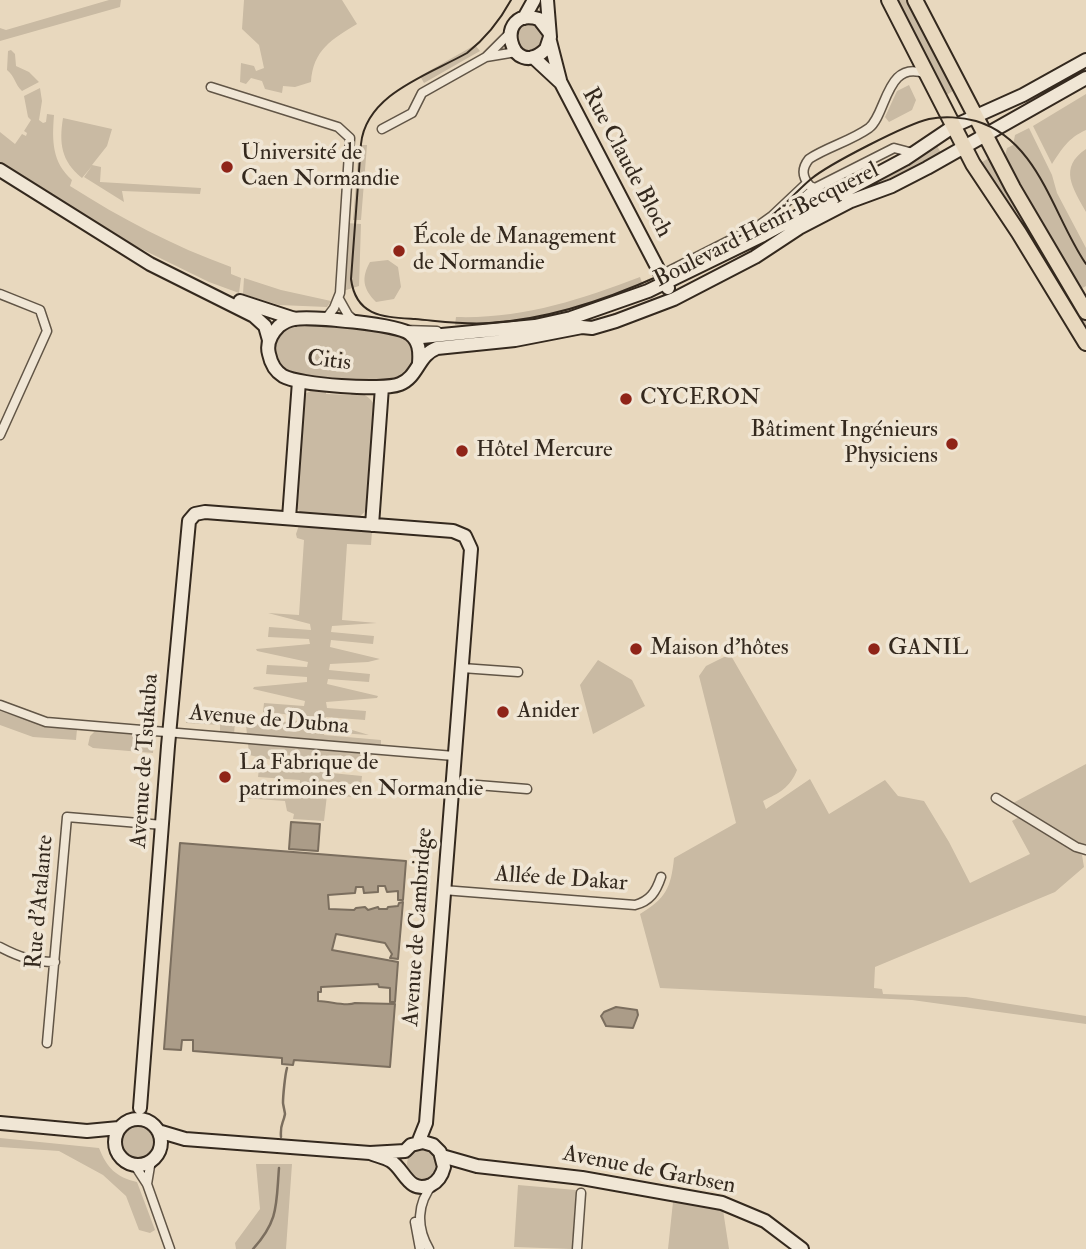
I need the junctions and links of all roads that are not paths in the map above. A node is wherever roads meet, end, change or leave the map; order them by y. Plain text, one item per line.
1 (534, 0) edge
2 (547, 0) edge
3 (888, 0) edge
4 (915, 0) edge
5 (524, 18) junction
6 (510, 33) junction
7 (550, 37) junction
8 (516, 52) junction
9 (486, 57) junction
10 (533, 57) junction
11 (1086, 60) edge
12 (926, 74) junction
13 (1086, 78) edge
14 (561, 83) junction
15 (211, 87) dead end
16 (975, 116) junction
17 (954, 126) junction
18 (382, 129) dead end
19 (985, 135) junction
20 (965, 147) junction
21 (914, 153) junction
22 (0, 170) edge
23 (811, 185) junction
24 (803, 205) junction
25 (193, 285) junction
26 (667, 287) junction
27 (0, 294) edge
28 (339, 299) junction
29 (1086, 312) edge
30 (295, 319) junction
31 (325, 320) junction
32 (357, 323) junction
33 (406, 332) junction
34 (269, 340) junction
35 (1086, 343) edge
36 (419, 363) junction
37 (299, 381) junction
38 (382, 387) junction
39 (0, 435) edge
40 (289, 519) junction
41 (372, 525) junction
42 (462, 668) junction
43 (518, 671) dead end
44 (0, 705) edge
45 (169, 733) junction
46 (454, 756) junction
47 (452, 783) junction
48 (527, 789) dead end
49 (996, 798) dead end
50 (163, 825) junction
51 (1086, 850) edge
52 (661, 877) dead end
53 (443, 890) junction
54 (0, 947) edge
55 (55, 962) junction
56 (47, 1043) dead end
57 (141, 1108) junction
58 (148, 1121) junction
59 (0, 1123) edge
60 (426, 1123) junction
61 (125, 1124) junction
62 (87, 1131) junction
63 (158, 1131) junction
64 (185, 1139) junction
65 (418, 1143) junction
66 (115, 1144) junction
67 (433, 1145) junction
68 (404, 1151) junction
69 (370, 1153) junction
70 (155, 1155) junction
71 (442, 1156) junction
72 (134, 1164) junction
73 (477, 1166) junction
74 (400, 1169) junction
75 (436, 1181) junction
76 (148, 1184) junction
77 (412, 1185) junction
78 (582, 1193) dead end
79 (170, 1249) edge
80 (420, 1249) edge
81 (429, 1249) edge
82 (577, 1249) edge
83 (802, 1249) edge

1 - 5 main road
2 - 7 main road, Rue Claude Bloch
3 - 12 main road
4 - 16 main road
5 - 6 main road
5 - 7 main road
6 - 8 main road
6 - 9 street
7 - 10 main road
7 - 14 main road, Rue Claude Bloch
8 - 9 street
8 - 10 main road
9 - 18 street
10 - 14 main road, Rue Claude Bloch
11 - 16 main road, Boulevard Henri Becquerel
12 - 17 main road
12 - 23 street
13 - 19 main road, Boulevard Henri Becquerel
14 - 26 main road, Rue Claude Bloch
15 - 28 street
16 - 17 main road, Boulevard Henri Becquerel
16 - 19 main road
17 - 20 main road
17 - 21 main road, Boulevard Henri Becquerel
19 - 20 main road, Boulevard Henri Becquerel
19 - 29 main road
20 - 26 main road, Boulevard Henri Becquerel
20 - 35 main road
21 - 23 street
21 - 24 main road, Boulevard Henri Becquerel
22 - 25 main road
23 - 24 street
23 - 26 street
24 - 26 main road, Boulevard Henri Becquerel
25 - 30 main road
25 - 34 main road
26 - 33 main road, Boulevard Henri Becquerel
26 - 36 main road, Boulevard Henri Becquerel
27 - 39 street
28 - 31 street
28 - 32 street
30 - 31 main road, Citis
30 - 34 main road, Citis
31 - 32 main road, Citis
32 - 33 main road, Citis
33 - 36 main road
34 - 37 main road, Citis
36 - 38 main road, Citis
37 - 38 main road, Citis
37 - 40 main road
38 - 41 main road
40 - 41 main road
40 - 45 main road, Avenue de Tsukuba
41 - 42 main road, Avenue de Cambridge
42 - 43 street
42 - 46 main road, Avenue de Cambridge
44 - 45 street, Avenue de Dubna
45 - 46 street, Avenue de Dubna
45 - 50 main road, Avenue de Tsukuba
46 - 47 main road, Avenue de Cambridge
47 - 48 street
47 - 53 main road, Avenue de Cambridge
49 - 51 street
50 - 55 street, Rue d'Atalante
50 - 57 main road, Avenue de Tsukuba
52 - 53 street, Allée de Dakar
53 - 60 main road, Avenue de Cambridge
54 - 55 street
55 - 56 street, Rue d'Atalante
57 - 58 main road
57 - 61 main road
58 - 61 main road
58 - 63 main road
59 - 62 main road
60 - 65 main road, Avenue de Cambridge
60 - 67 main road, Avenue de Cambridge
61 - 62 main road
61 - 66 main road
62 - 66 main road
63 - 64 main road
63 - 70 main road
64 - 69 main road
64 - 70 main road
65 - 67 main road
65 - 68 main road
66 - 72 main road
67 - 71 main road
68 - 69 main road
68 - 74 main road
69 - 74 main road
70 - 72 main road
70 - 76 street
71 - 73 main road, Avenue de Garbsen
71 - 75 main road
72 - 76 street
73 - 75 main road, Avenue de Garbsen
73 - 83 main road, Avenue de Garbsen
74 - 77 main road
75 - 77 main road, Avenue de Garbsen
75 - 81 street
76 - 79 street
77 - 80 street
78 - 82 street

